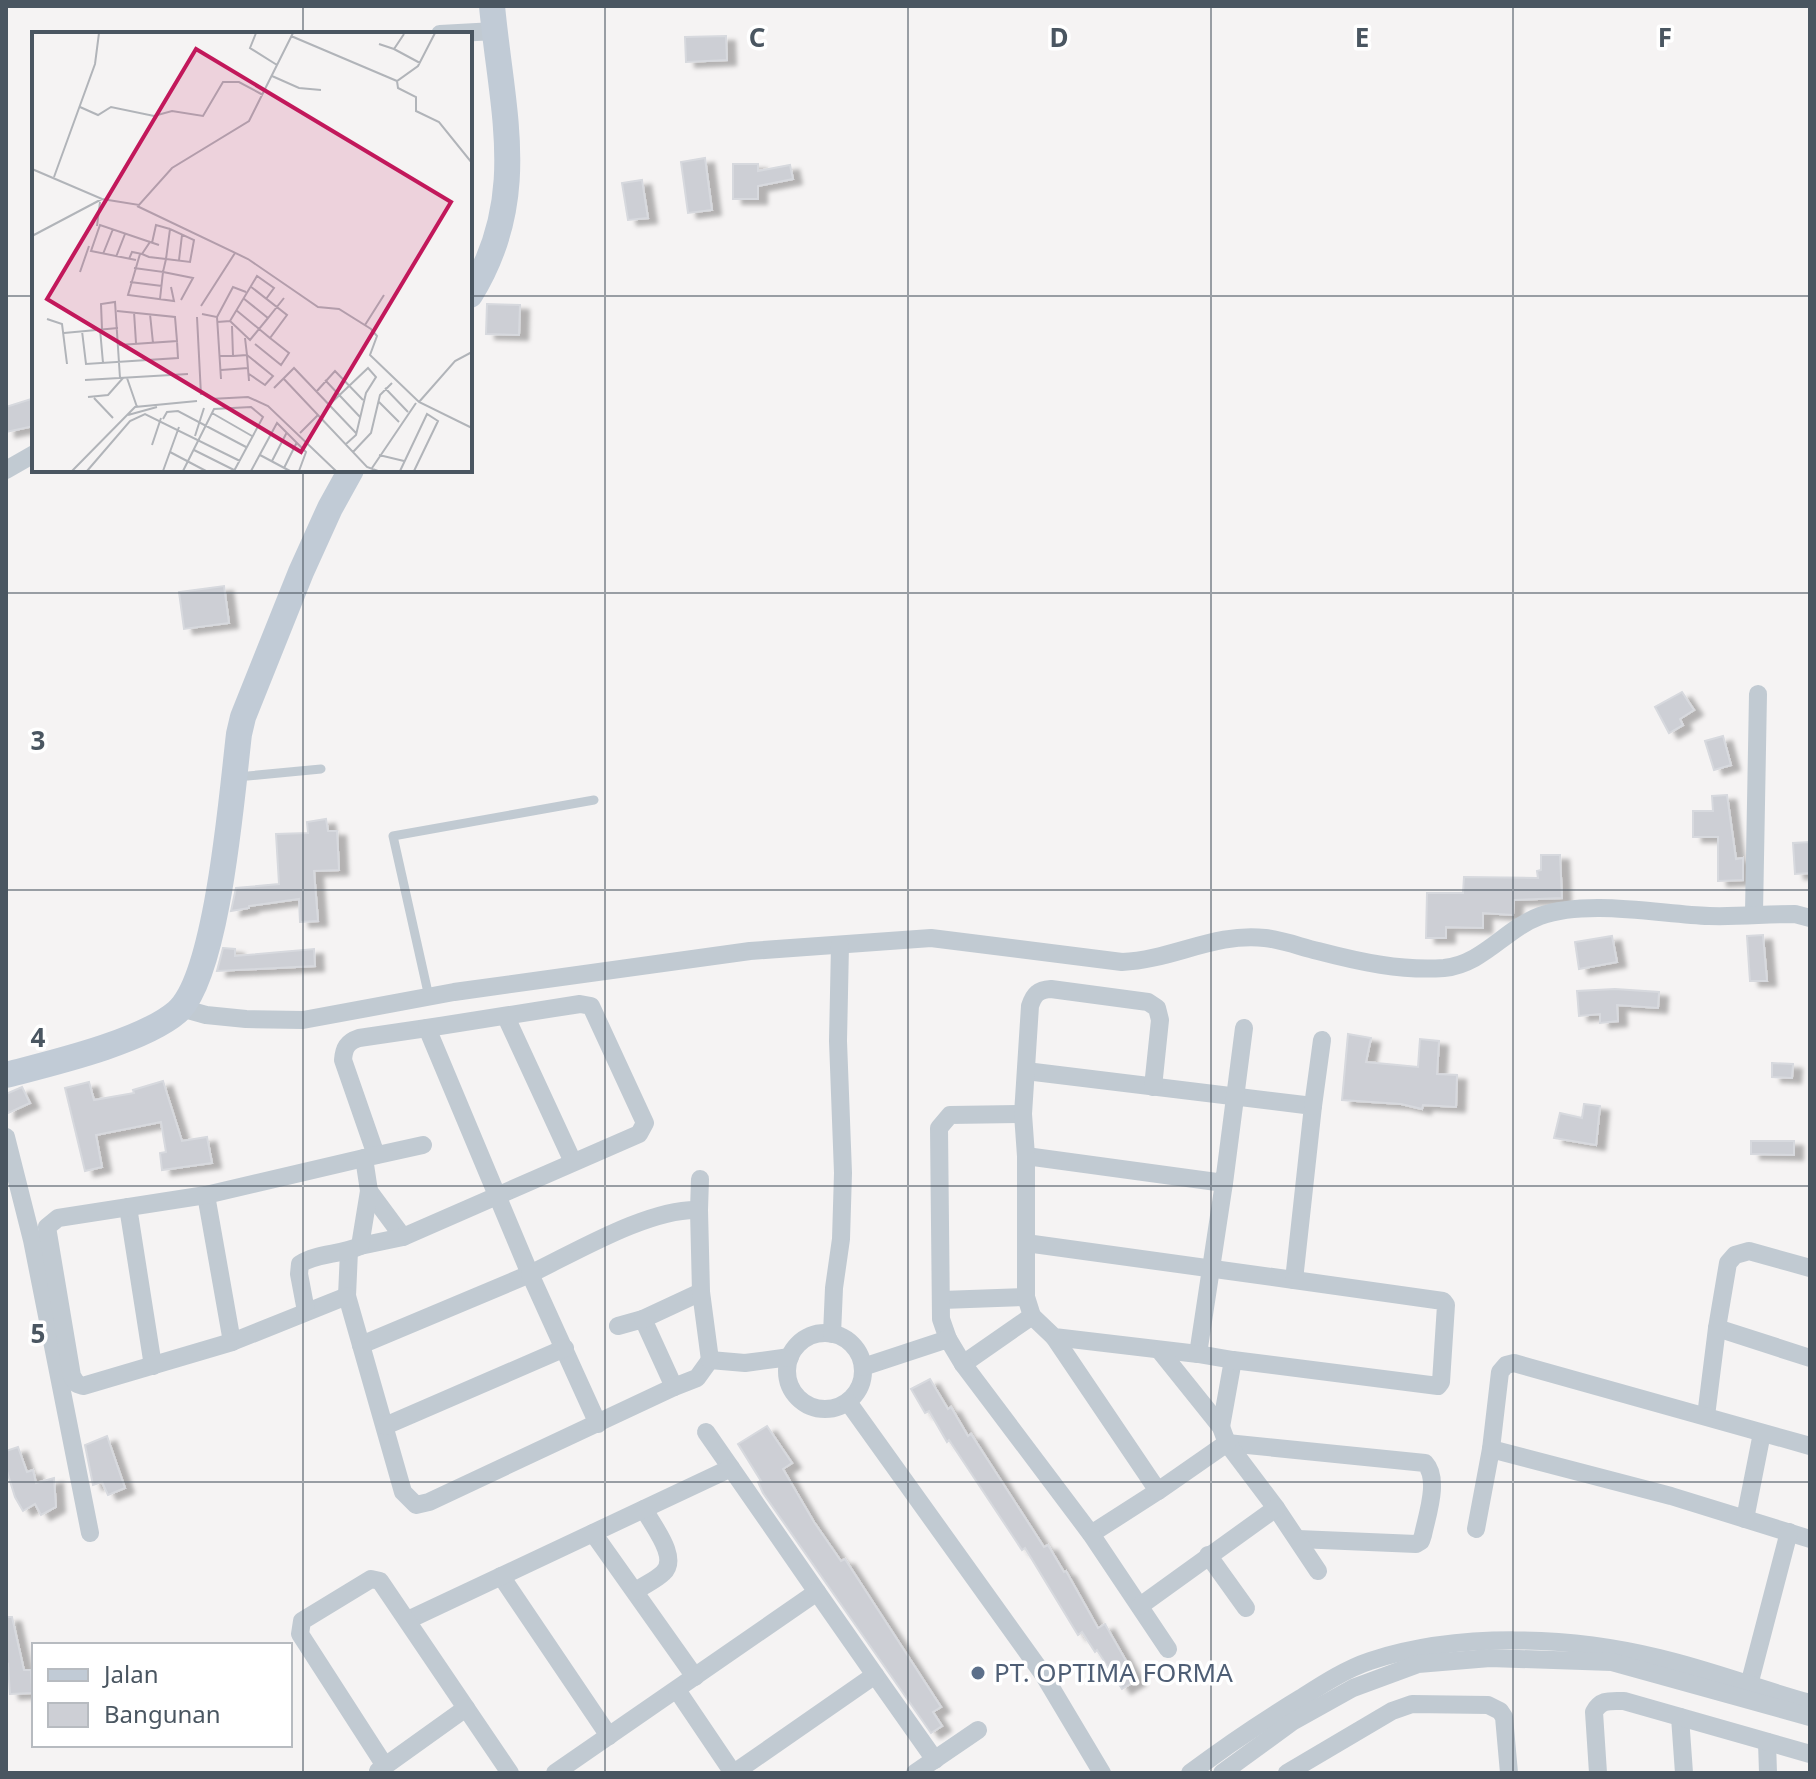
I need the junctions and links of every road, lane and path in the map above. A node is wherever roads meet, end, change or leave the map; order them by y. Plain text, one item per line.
1 (494, 18) edge
2 (447, 32) edge
3 (472, 291) edge
4 (32, 455) edge
5 (6, 470) edge
6 (350, 472) edge
7 (1758, 694) dead end
8 (321, 769) dead end
9 (234, 777) junction
10 (594, 800) dead end
11 (1754, 913) junction
12 (1810, 918) edge
13 (840, 945) junction
14 (430, 997) junction
15 (181, 1008) junction
16 (506, 1017) junction
17 (427, 1028) junction
18 (1244, 1028) dead end
19 (1322, 1040) dead end
20 (1026, 1071) junction
21 (6, 1075) edge
22 (1153, 1087) junction
23 (1234, 1094) junction
24 (1313, 1106) junction
25 (1023, 1114) junction
26 (6, 1137) edge
27 (423, 1145) dead end
28 (370, 1156) junction
29 (1026, 1156) junction
30 (573, 1162) junction
31 (700, 1179) dead end
32 (1224, 1183) junction
33 (369, 1191) junction
34 (498, 1194) junction
35 (206, 1195) junction
36 (128, 1207) junction
37 (699, 1210) junction
38 (403, 1237) junction
39 (1026, 1243) junction
40 (354, 1249) junction
41 (1810, 1268) edge
42 (1212, 1269) junction
43 (530, 1274) junction
44 (1294, 1280) junction
45 (701, 1292) junction
46 (347, 1296) junction
47 (1026, 1297) junction
48 (942, 1300) junction
49 (306, 1311) junction
50 (1032, 1316) junction
51 (643, 1319) junction
52 (618, 1326) dead end
53 (1717, 1328) junction
54 (832, 1334) junction
55 (1054, 1337) junction
56 (948, 1339) junction
57 (232, 1342) junction
58 (361, 1345) junction
59 (565, 1348) junction
60 (1160, 1351) junction
61 (1198, 1354) junction
62 (790, 1357) junction
63 (1810, 1358) edge
64 (710, 1360) junction
65 (1233, 1360) junction
66 (963, 1364) junction
67 (153, 1366) junction
68 (863, 1367) junction
69 (674, 1387) junction
70 (848, 1402) junction
71 (1706, 1416) junction
72 (598, 1424) junction
73 (385, 1426) junction
74 (706, 1432) dead end
75 (1762, 1433) junction
76 (1224, 1435) junction
77 (1810, 1446) edge
78 (1491, 1449) junction
79 (731, 1468) junction
80 (1158, 1491) junction
81 (1276, 1508) junction
82 (644, 1509) junction
83 (1745, 1519) junction
84 (1476, 1529) dead end
85 (1789, 1532) junction
86 (90, 1533) dead end
87 (593, 1533) junction
88 (1091, 1534) junction
89 (1298, 1539) junction
90 (1810, 1539) edge
91 (1208, 1555) junction
92 (1318, 1571) dead end
93 (501, 1576) junction
94 (636, 1591) junction
95 (817, 1592) junction
96 (1140, 1606) junction
97 (1246, 1608) dead end
98 (408, 1620) junction
99 (1168, 1649) dead end
100 (875, 1675) junction
101 (695, 1677) junction
102 (1749, 1685) junction
103 (677, 1690) junction
104 (1810, 1703) edge
105 (466, 1708) junction
106 (1680, 1717) junction
107 (1810, 1717) edge
108 (978, 1730) dead end
109 (609, 1736) junction
110 (1767, 1742) junction
111 (1810, 1754) edge
112 (935, 1760) junction
113 (378, 1771) edge
114 (510, 1773) edge
115 (555, 1773) edge
116 (733, 1773) edge
117 (915, 1773) edge
118 (1102, 1773) edge
119 (1190, 1773) edge
120 (1222, 1773) edge
121 (1287, 1773) edge
122 (1509, 1773) edge
123 (1598, 1773) edge
124 (1684, 1773) edge
125 (1768, 1773) edge

1 - 2 street
1 - 3 street
4 - 5 street
6 - 9 street
7 - 11 street
8 - 9 lane
9 - 15 street
10 - 14 lane
11 - 12 street
11 - 13 street
13 - 14 street
13 - 54 street
14 - 15 street
15 - 21 street
16 - 17 street
16 - 30 street
16 - 30 street
17 - 28 street
17 - 34 street
18 - 23 street
19 - 24 street
20 - 22 street
20 - 22 street
20 - 25 street
22 - 23 street
23 - 24 street
23 - 32 street
24 - 44 street
25 - 29 street
25 - 48 street
26 - 86 street
27 - 28 street
28 - 33 street
28 - 35 street
29 - 32 street
29 - 39 street
30 - 34 street
31 - 37 street
32 - 42 street
33 - 38 street
33 - 40 street
34 - 38 street
34 - 43 street
35 - 36 street
35 - 57 street
36 - 67 street
36 - 67 street
37 - 43 street
37 - 45 street
38 - 40 street
39 - 42 street
39 - 47 street
40 - 46 street
40 - 49 street
41 - 53 street
42 - 44 street
42 - 61 street
43 - 58 street
43 - 59 street
44 - 65 street
45 - 51 street
45 - 64 street
46 - 49 street
46 - 58 street
47 - 48 street
47 - 50 street
48 - 56 street
49 - 57 street
50 - 55 street
50 - 66 street
51 - 52 street
51 - 69 street
53 - 63 street
53 - 71 street
54 - 62 street
54 - 68 street
55 - 60 street
55 - 80 street
56 - 66 street
56 - 68 street
57 - 67 street
58 - 73 street
59 - 72 street
59 - 73 street
60 - 61 street
60 - 76 street
61 - 65 street
62 - 64 street
62 - 70 street
64 - 69 street
65 - 76 street
66 - 88 street
68 - 70 street
69 - 72 street
70 - 118 street
71 - 75 street
71 - 78 street
72 - 73 street
74 - 79 street
75 - 77 street
75 - 83 street
76 - 80 street
76 - 81 street
76 - 89 street
78 - 83 street
78 - 84 street
79 - 82 street
79 - 95 street
80 - 88 street
81 - 89 street
81 - 91 street
82 - 87 street
82 - 94 street
83 - 85 street
85 - 90 street
85 - 102 street
87 - 93 street
87 - 94 street
88 - 96 street
89 - 92 street
91 - 96 street
91 - 97 street
93 - 98 street
93 - 109 street
94 - 101 street
95 - 100 street
95 - 101 street
96 - 99 street
98 - 105 street
98 - 113 street
100 - 112 street
100 - 116 street
101 - 103 street
102 - 104 street
102 - 119 street
103 - 109 street
103 - 116 street
105 - 113 street
105 - 114 street
106 - 110 street
106 - 123 street
106 - 124 street
107 - 120 street
108 - 112 street
109 - 115 street
110 - 111 street
110 - 125 street
112 - 117 street
121 - 122 street

